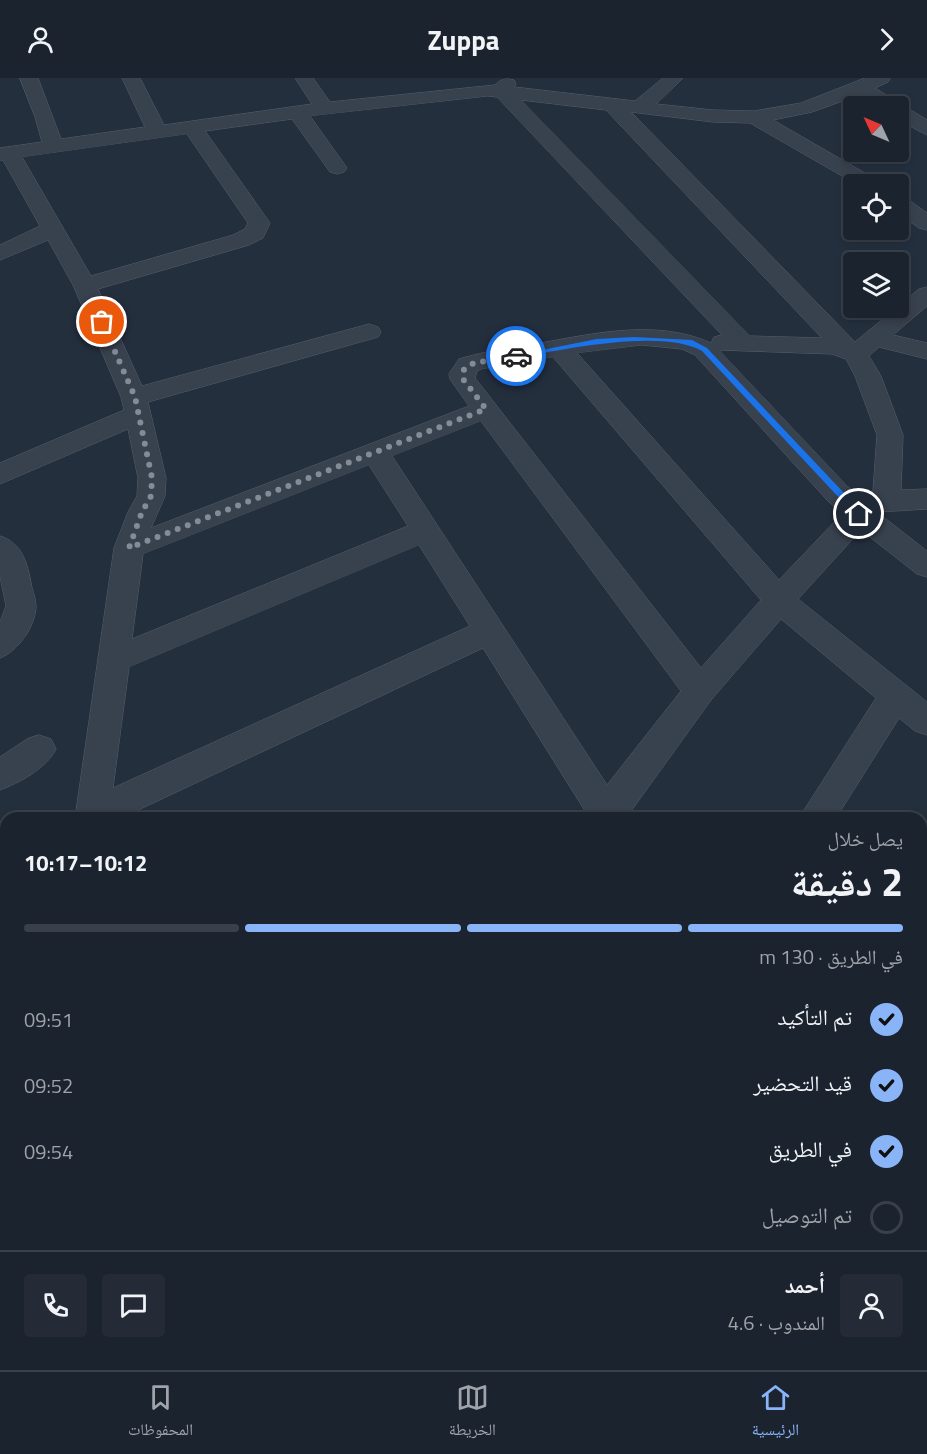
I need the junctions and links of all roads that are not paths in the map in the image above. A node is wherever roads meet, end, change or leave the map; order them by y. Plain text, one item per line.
1 (29, 78) edge
2 (304, 78) edge
3 (452, 78) edge
4 (674, 78) edge
5 (881, 78) edge
6 (135, 79) edge
7 (507, 84) edge
8 (860, 87) junction
9 (472, 92) junction
10 (875, 96) edge
11 (612, 104) junction
12 (639, 108) junction
13 (325, 109) junction
14 (297, 112) junction
15 (754, 117) junction
16 (909, 118) edge
17 (192, 126) junction
18 (927, 129) edge
19 (157, 132) junction
20 (53, 146) junction
21 (4, 153) edge
22 (338, 168) dead end
23 (853, 174) edge
24 (909, 211) edge
25 (927, 223) edge
26 (53, 229) junction
27 (0, 253) edge
28 (85, 285) junction
29 (927, 294) edge
30 (369, 332) dead end
31 (692, 342) junction
32 (743, 343) junction
33 (559, 348) junction
34 (859, 348) junction
35 (927, 351) edge
36 (137, 406) junction
37 (486, 409) junction
38 (375, 452) junction
39 (0, 474) edge
40 (927, 499) edge
41 (887, 501) junction
42 (854, 508) junction
43 (425, 531) junction
44 (0, 547) edge
45 (129, 548) junction
46 (927, 566) edge
47 (778, 600) junction
48 (489, 631) junction
49 (0, 645) edge
50 (113, 660) junction
51 (700, 691) junction
52 (895, 697) junction
53 (927, 722) edge
54 (39, 749) dead end
55 (0, 775) edge
56 (93, 812) edge
57 (101, 812) edge
58 (603, 812) edge
59 (609, 812) edge
60 (820, 812) edge

1 - 20 street
2 - 13 street
3 - 9 street
4 - 12 street
5 - 8 street
6 - 19 street
7 - 9 street
7 - 11 street
7 - 32 street
8 - 10 street
8 - 15 street
9 - 13 street
11 - 12 street
11 - 34 street
12 - 15 street
13 - 14 street
14 - 17 street
14 - 22 street
15 - 23 street
16 - 18 street
17 - 19 street
17 - 28 street
19 - 20 street
20 - 21 street
21 - 26 street
24 - 25 street
26 - 27 street
26 - 28 street
28 - 36 street
29 - 34 street
30 - 36 street
31 - 32 street
31 - 33 street
31 - 42 street
32 - 34 street
33 - 37 street
33 - 47 street
34 - 35 street
34 - 41 street
36 - 39 street
36 - 45 street
37 - 38 street
37 - 51 street
38 - 43 street
38 - 45 street
40 - 41 street
41 - 42 street
42 - 46 street
42 - 47 street
43 - 48 street
43 - 50 street
44 - 49 street
45 - 50 street
47 - 51 street
47 - 52 street
48 - 57 street
48 - 58 street
50 - 56 street
51 - 59 street
52 - 53 street
52 - 60 street
54 - 55 street

